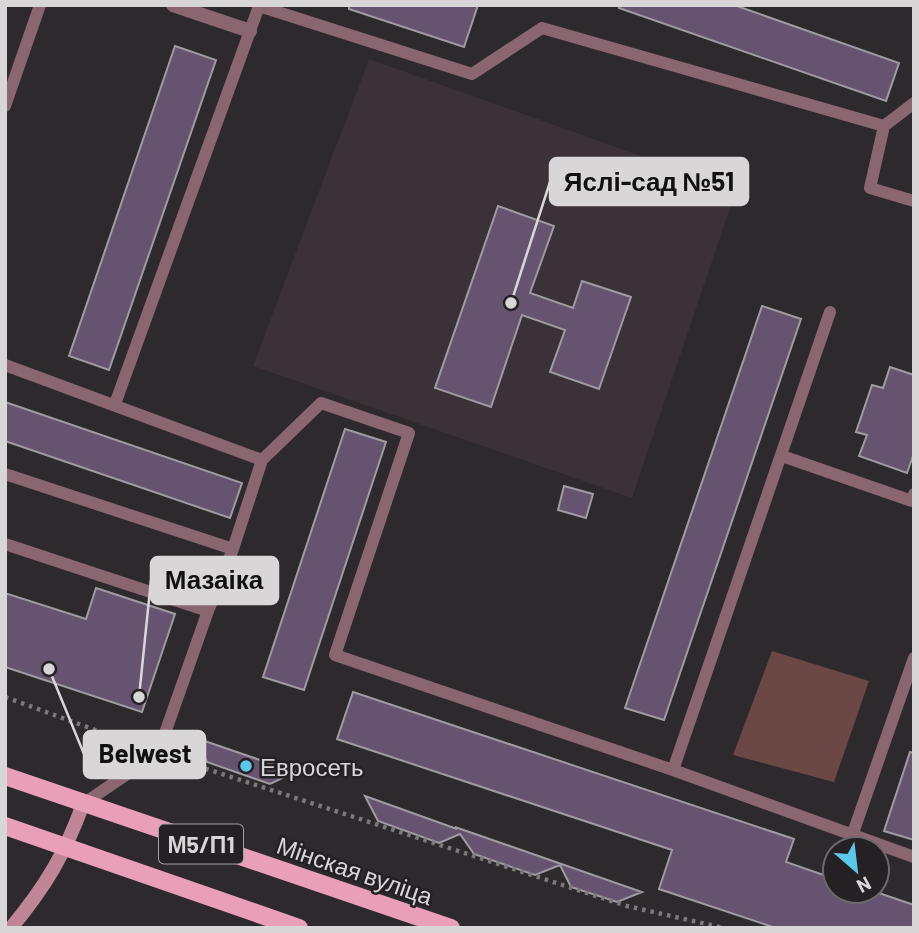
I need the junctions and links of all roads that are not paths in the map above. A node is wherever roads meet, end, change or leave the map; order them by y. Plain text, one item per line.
1 (40, 5) edge
2 (173, 5) edge
3 (250, 30) junction
4 (914, 103) edge
5 (5, 106) edge
6 (884, 126) junction
7 (914, 201) edge
8 (830, 312) dead end
9 (5, 365) edge
10 (115, 404) junction
11 (782, 456) junction
12 (262, 460) junction
13 (5, 474) edge
14 (914, 494) edge
15 (5, 544) edge
16 (233, 550) junction
17 (208, 611) junction
18 (914, 658) edge
19 (673, 770) junction
20 (5, 776) edge
21 (83, 804) junction
22 (5, 827) edge
23 (853, 833) junction
24 (67, 849) junction
25 (914, 857) edge
26 (10, 928) edge
27 (299, 928) edge
28 (451, 928) edge

1 - 5 lane
2 - 3 street
3 - 6 lane
3 - 10 lane
4 - 6 lane
6 - 7 lane
8 - 11 lane
9 - 10 lane
10 - 12 lane
11 - 14 lane
11 - 19 lane
12 - 16 lane
12 - 19 lane
13 - 16 lane
15 - 17 lane
16 - 17 lane
17 - 21 lane
18 - 23 lane
19 - 23 lane
20 - 21 main road, Мінская вуліца / М5/П1
21 - 24 main road
21 - 28 main road, Мінская вуліца / М5/П1
22 - 24 main road, М5/П1
23 - 25 lane
24 - 26 main road
24 - 27 main road, М5/П1

